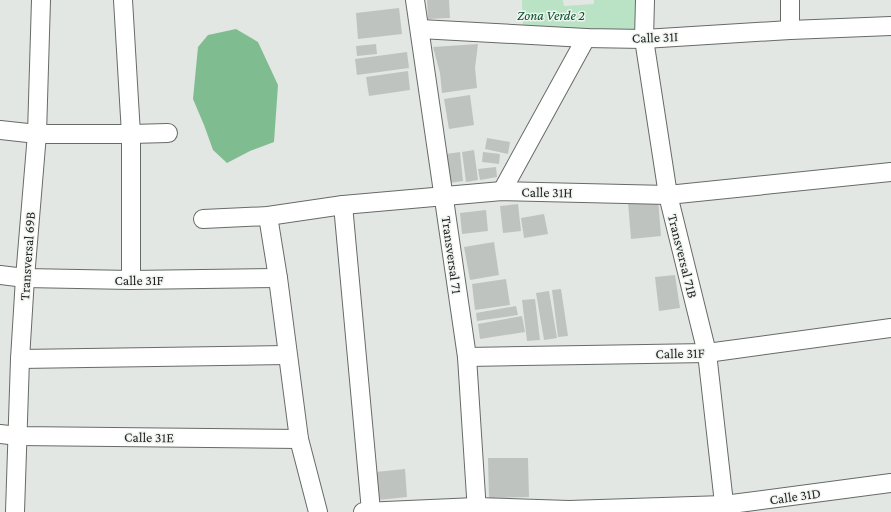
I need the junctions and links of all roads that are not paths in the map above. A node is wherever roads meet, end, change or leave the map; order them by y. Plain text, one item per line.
1 (41, 0) edge
2 (123, 0) edge
3 (415, 0) edge
4 (645, 0) edge
5 (790, 0) edge
6 (891, 26) edge
7 (420, 29) junction
8 (790, 30) junction
9 (586, 38) junction
10 (644, 39) junction
11 (0, 130) edge
12 (168, 133) dead end
13 (37, 134) junction
14 (131, 134) junction
15 (891, 172) edge
16 (502, 191) junction
17 (668, 195) junction
18 (444, 196) junction
19 (343, 205) junction
20 (268, 216) junction
21 (203, 219) dead end
22 (0, 275) edge
23 (26, 278) junction
24 (278, 278) junction
25 (131, 280) junction
26 (891, 328) edge
27 (707, 353) junction
28 (288, 355) junction
29 (467, 356) junction
30 (20, 359) junction
31 (0, 434) edge
32 (18, 436) junction
33 (299, 439) junction
34 (891, 483) edge
35 (725, 509) edge
36 (477, 510) edge
37 (408, 511) edge
38 (569, 511) edge
39 (15, 512) edge
40 (318, 512) edge
41 (367, 512) edge

1 - 13 street, Transversal 69B
2 - 14 street
3 - 7 street, Transversal 71
4 - 10 street, Transversal 71B
5 - 8 street
6 - 8 street, Calle 31I
7 - 9 street, Calle 31I
7 - 18 street, Transversal 71
8 - 10 street, Calle 31I
9 - 10 street, Calle 31I
9 - 16 street
10 - 17 street, Transversal 71B
11 - 13 street
12 - 14 street
13 - 14 street
13 - 23 street, Transversal 69B
14 - 25 street
15 - 17 street, Calle 31H
16 - 17 street, Calle 31H
16 - 18 street, Calle 31H
17 - 27 street, Transversal 71B
18 - 19 street, Calle 31H
18 - 29 street, Transversal 71
19 - 20 street, Calle 31H
19 - 41 street
20 - 21 street, Calle 31H
20 - 24 street
22 - 23 street, Calle 31F
23 - 25 street, Calle 31F
23 - 30 street, Transversal 69B
24 - 25 street, Calle 31F
24 - 28 street
26 - 27 street, Calle 31F
27 - 29 street, Calle 31F
27 - 35 street, Transversal 71B
28 - 30 street
28 - 33 street
29 - 36 street, Transversal 71
30 - 32 street, Transversal 69B
31 - 32 street, Calle 31E
32 - 33 street, Calle 31E
32 - 39 street, Transversal 69B
33 - 40 street
34 - 35 street, Calle 31D
35 - 38 street, Calle 31D
36 - 37 street, Calle 31D
36 - 38 street, Calle 31D
37 - 41 street, Calle 31D

